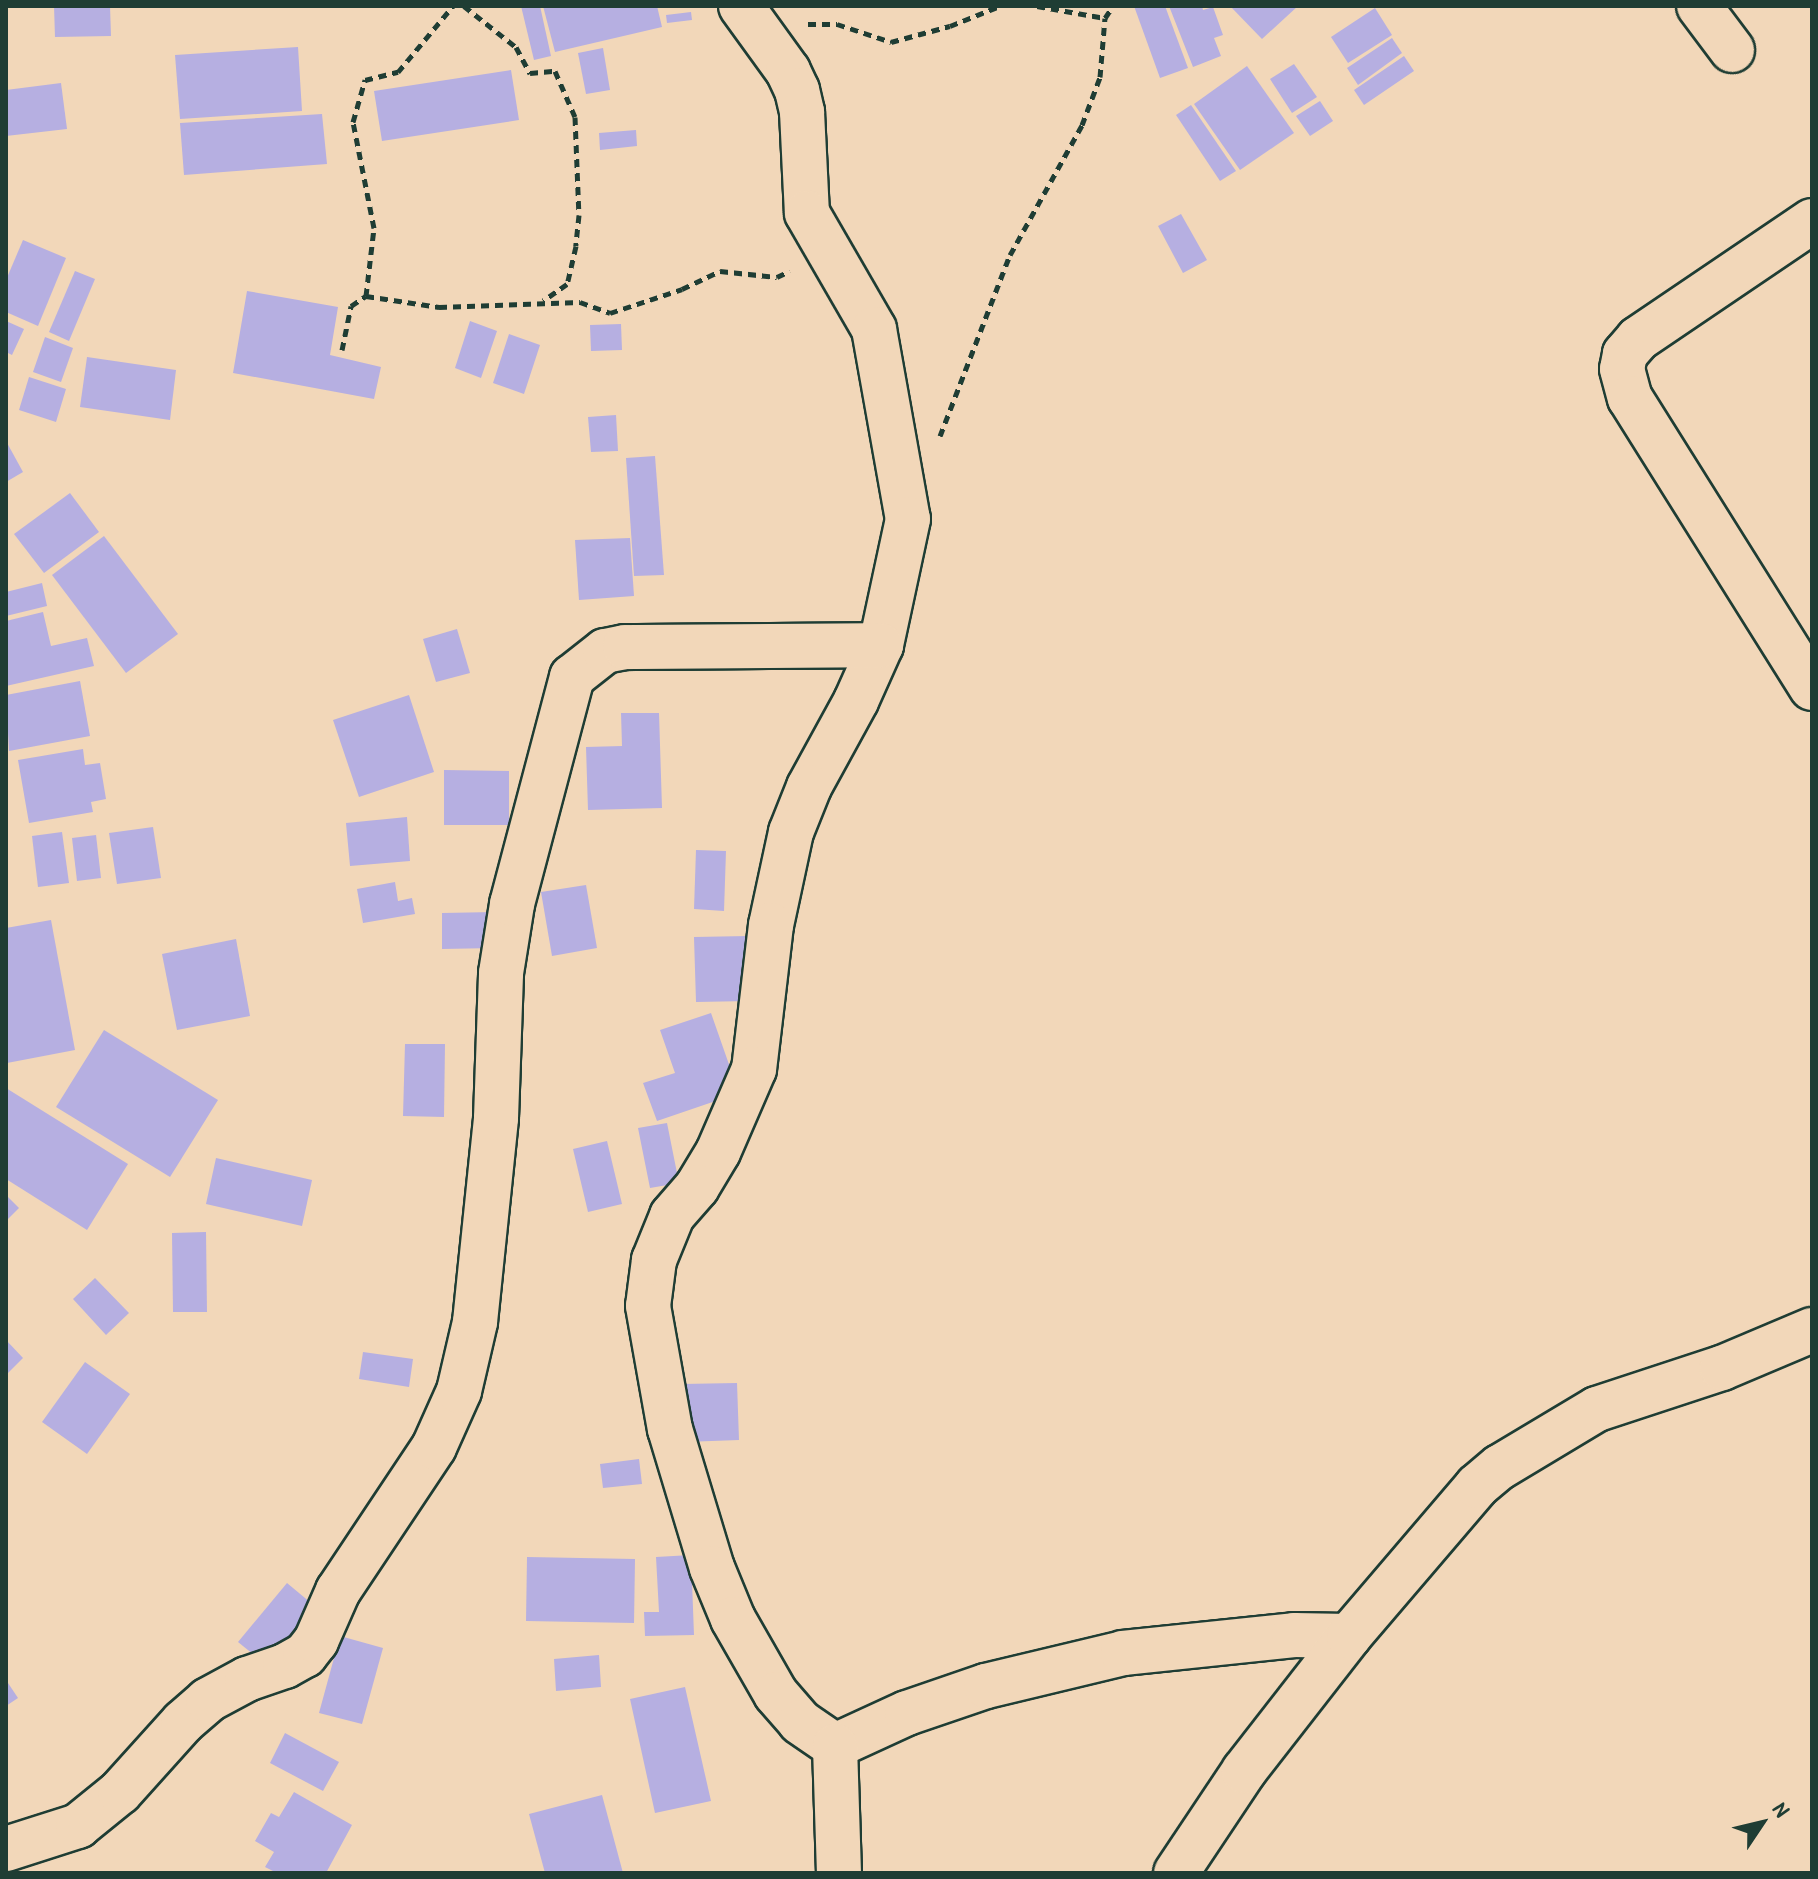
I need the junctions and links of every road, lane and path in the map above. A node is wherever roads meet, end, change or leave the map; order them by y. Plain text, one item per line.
1 (453, 6) edge
2 (464, 6) edge
3 (1000, 6) edge
4 (1037, 6) edge
5 (1113, 6) edge
6 (1699, 6) edge
7 (746, 14) edge
8 (1105, 18) junction
9 (1732, 50) dead end
10 (1812, 221) edge
11 (828, 254) junction
12 (366, 296) junction
13 (542, 302) junction
14 (342, 350) dead end
15 (940, 437) dead end
16 (881, 645) junction
17 (1812, 688) edge
18 (1812, 1330) edge
19 (1349, 1636) junction
20 (835, 1746) junction
21 (6, 1849) edge
22 (839, 1873) edge
23 (1176, 1873) edge

1 - 12 path
2 - 13 path
3 - 7 path
4 - 8 path
5 - 8 path
6 - 9 street
7 - 11 street
8 - 15 path
10 - 17 street
11 - 13 path
11 - 16 street
12 - 13 path
12 - 14 path
16 - 20 street
16 - 21 street
18 - 19 street
19 - 20 street
19 - 23 street
20 - 22 street

